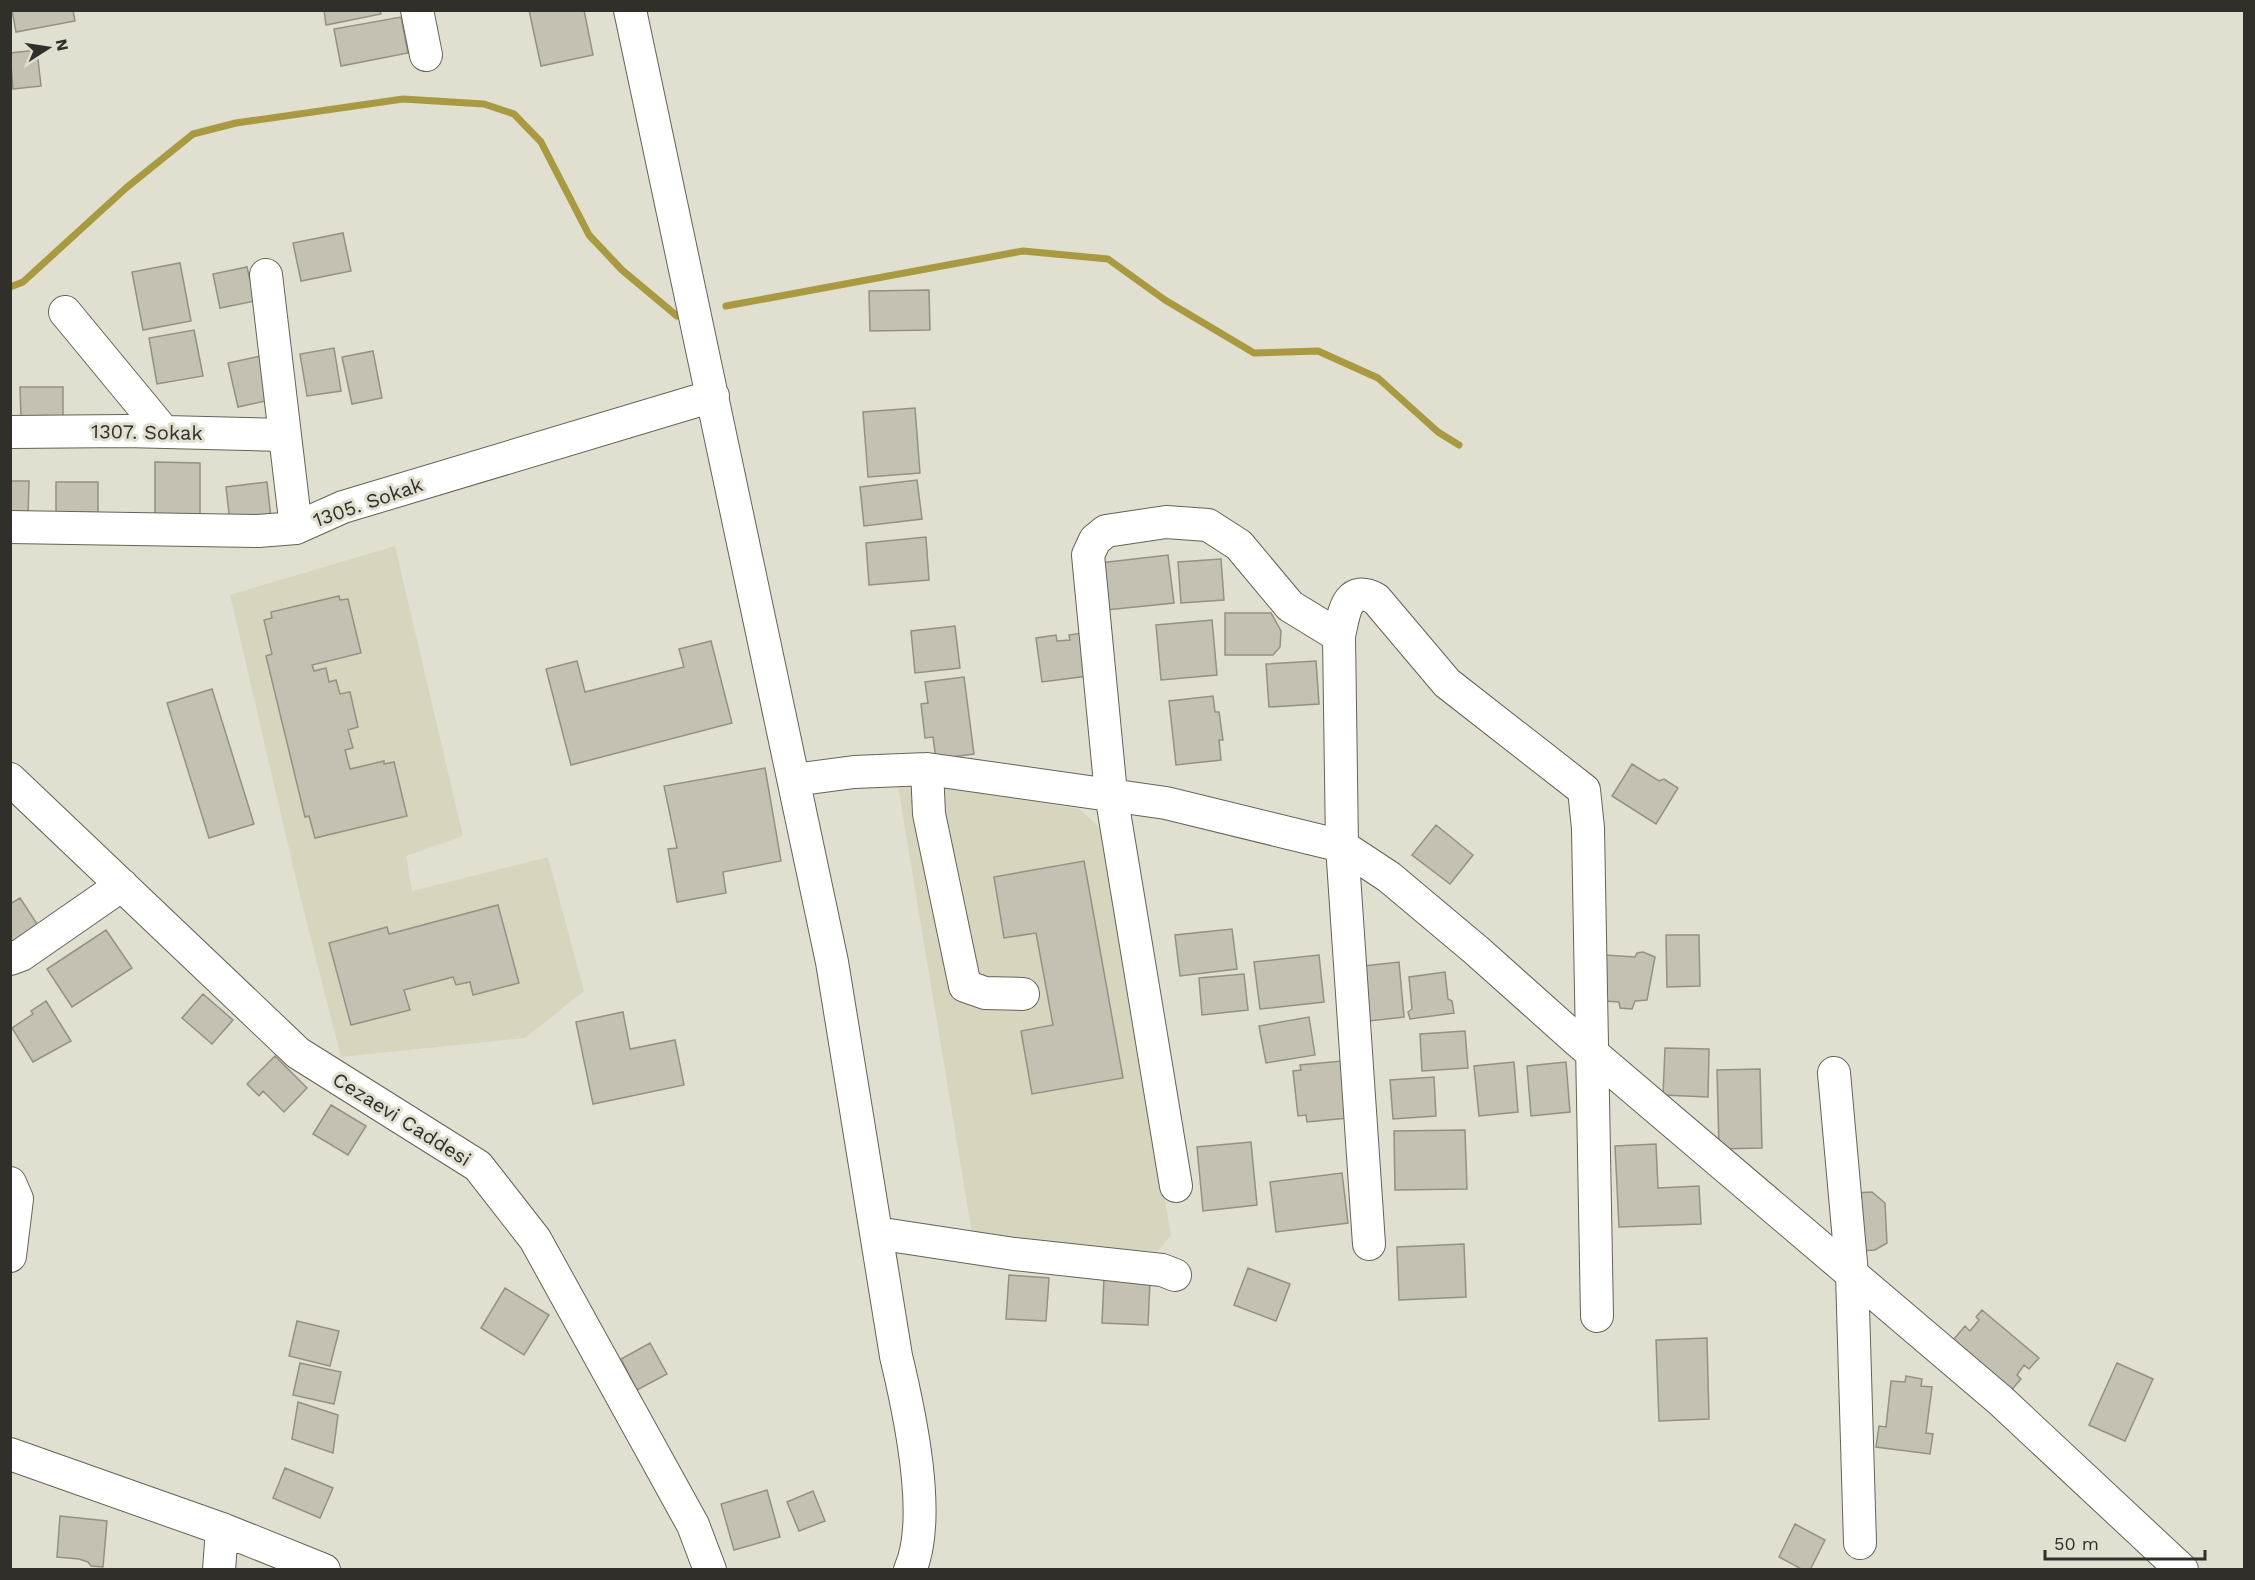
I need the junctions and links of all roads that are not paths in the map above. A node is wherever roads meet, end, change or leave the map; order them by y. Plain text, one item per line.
1 (417, 10) edge
2 (630, 10) edge
3 (426, 55) dead end
4 (266, 275) dead end
5 (65, 312) dead end
6 (713, 396) junction
7 (10, 432) edge
8 (164, 432) junction
9 (284, 435) junction
10 (10, 527) edge
11 (296, 528) junction
12 (1340, 636) junction
13 (927, 769) junction
14 (10, 779) edge
15 (794, 780) junction
16 (1111, 794) junction
17 (1342, 846) junction
18 (122, 885) junction
19 (10, 959) edge
20 (1023, 994) dead end
21 (1592, 1053) junction
22 (1834, 1073) dead end
23 (10, 1183) edge
24 (1176, 1186) dead end
25 (876, 1233) junction
26 (1369, 1245) dead end
27 (10, 1256) edge
28 (1852, 1274) junction
29 (1175, 1275) dead end
30 (1597, 1316) dead end
31 (10, 1454) edge
32 (222, 1529) junction
33 (1860, 1543) dead end
34 (219, 1569) edge
35 (324, 1569) edge
36 (710, 1569) edge
37 (910, 1569) edge
38 (2182, 1569) edge

1 - 3 street
2 - 6 street
4 - 9 street
5 - 8 street
6 - 11 street, 1305. Sokak
6 - 15 street
7 - 8 street, 1307. Sokak
8 - 9 street, 1307. Sokak
9 - 11 street
10 - 11 street, 1305. Sokak
12 - 16 street
12 - 17 street
12 - 21 street
13 - 15 street
13 - 16 street
13 - 20 street
14 - 18 street, Cezaevi Caddesi
15 - 25 street
16 - 17 street
16 - 24 street
17 - 21 street
17 - 26 street
18 - 19 street
18 - 36 street, Cezaevi Caddesi
21 - 28 street
21 - 30 street
22 - 28 street
23 - 27 street
25 - 29 street
25 - 37 street
28 - 33 street
28 - 38 street
31 - 32 street
32 - 34 street
32 - 35 street

